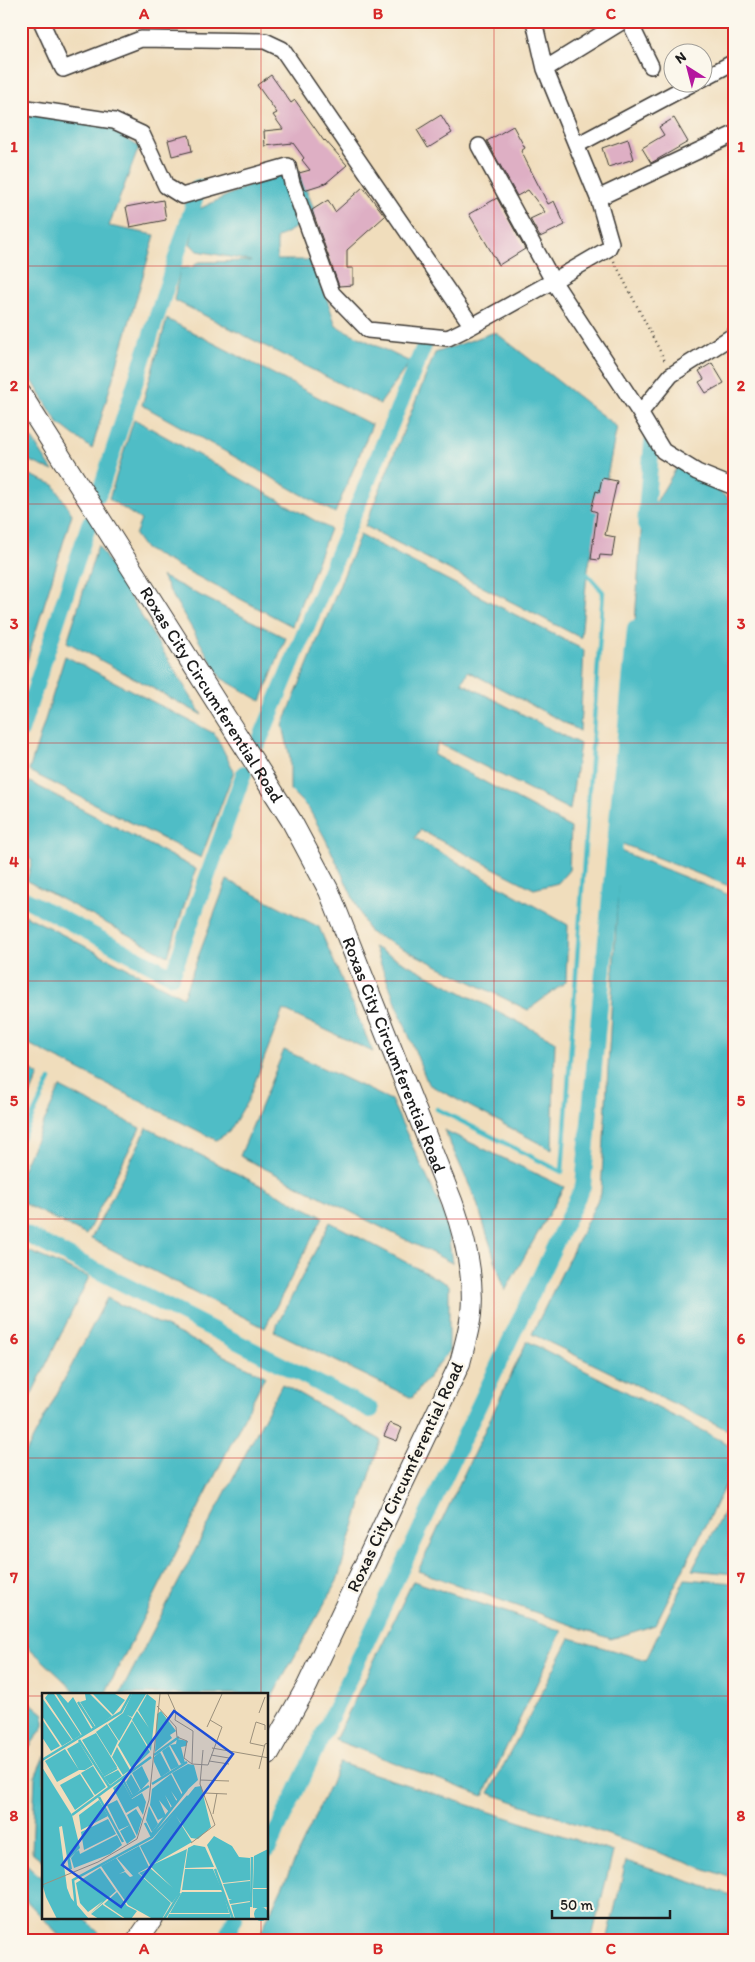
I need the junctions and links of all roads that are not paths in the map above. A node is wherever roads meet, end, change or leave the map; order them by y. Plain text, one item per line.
1 (40, 21) edge
2 (534, 21) edge
3 (623, 21) edge
4 (629, 21) edge
5 (734, 62) edge
6 (651, 66) dead end
7 (545, 69) junction
8 (712, 74) edge
9 (676, 92) edge
10 (21, 107) edge
11 (734, 134) edge
12 (577, 145) junction
13 (479, 146) dead end
14 (598, 198) junction
15 (553, 281) junction
16 (472, 326) junction
17 (734, 335) edge
18 (21, 394) edge
19 (640, 413) junction
20 (734, 487) edge
21 (269, 1753) edge
22 (152, 1920) edge
23 (137, 1941) edge

1 - 16 street
2 - 7 street
3 - 7 street
4 - 6 street
5 - 8 street
7 - 12 street
9 - 12 street
10 - 16 street
11 - 14 street
12 - 14 street
13 - 15 street
14 - 15 street
15 - 16 street
15 - 19 street
17 - 19 street
18 - 21 main road, Roxas City Circumferential Road
19 - 20 street
22 - 23 main road

